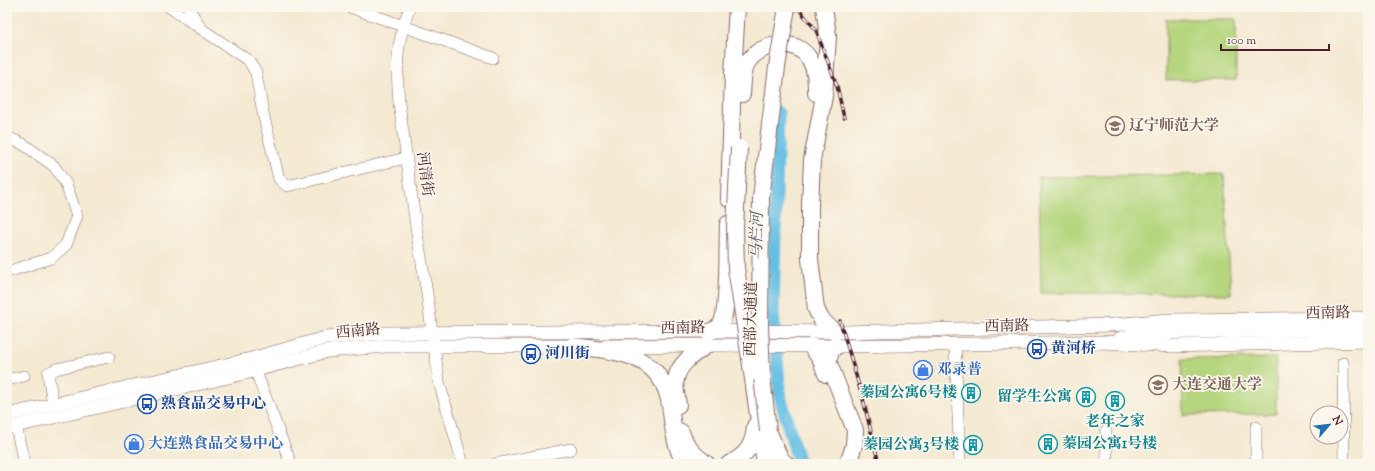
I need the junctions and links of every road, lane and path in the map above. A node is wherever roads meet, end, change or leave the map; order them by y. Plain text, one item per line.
1 (169, 7) edge
2 (188, 7) edge
3 (350, 7) edge
4 (410, 7) edge
5 (737, 7) edge
6 (779, 7) edge
7 (787, 7) edge
8 (824, 7) edge
9 (403, 25) junction
10 (201, 29) junction
11 (493, 58) dead end
12 (818, 134) junction
13 (7, 137) edge
14 (406, 158) junction
15 (7, 272) edge
16 (1368, 318) edge
17 (1104, 325) junction
18 (1368, 329) edge
19 (432, 332) junction
20 (1145, 333) junction
21 (709, 338) junction
22 (836, 339) junction
23 (808, 341) junction
24 (1368, 341) edge
25 (1103, 342) junction
26 (955, 344) junction
27 (434, 346) junction
28 (572, 346) junction
29 (109, 357) dead end
30 (1343, 363) dead end
31 (253, 365) junction
32 (752, 372) junction
33 (24, 376) dead end
34 (7, 380) edge
35 (53, 404) junction
36 (756, 406) junction
37 (7, 415) edge
38 (12, 427) edge
39 (1256, 427) dead end
40 (1106, 430) dead end
41 (768, 431) junction
42 (571, 449) dead end
43 (696, 462) edge
44 (24, 464) edge
45 (290, 464) edge
46 (463, 464) edge
47 (495, 464) edge
48 (729, 464) edge
49 (765, 464) edge
50 (774, 464) edge
51 (786, 464) edge
52 (836, 464) edge
53 (846, 464) edge
54 (960, 464) edge
55 (1107, 464) edge
56 (1256, 464) edge
57 (1344, 464) edge

1 - 10 street
2 - 10 street
3 - 9 street
4 - 9 street, 河清街
5 - 21 highway
6 - 32 highway, 西部大通道, bridge
7 - 41 highway, 西部大通道, bridge
8 - 12 highway
9 - 11 street
9 - 14 street, 河清街
10 - 14 street
12 - 22 highway
12 - 32 highway, bridge
13 - 15 street
14 - 19 street, 河清街
16 - 17 main road, 西南路
17 - 20 main road
17 - 22 main road, 西南路
18 - 20 main road, 西南路
19 - 21 main road, 西南路
19 - 27 street, 河清街
19 - 31 main road, 西南路
20 - 25 main road
21 - 23 main road, 西南路, bridge
21 - 23 main road, 西南路, bridge
21 - 28 main road, 西南路
21 - 43 highway
22 - 23 main road, 西南路
22 - 26 main road, 西南路
22 - 53 highway
23 - 52 highway
24 - 25 main road, 西南路
25 - 26 main road, 西南路
26 - 54 street
27 - 28 main road, 西南路
27 - 31 main road, 西南路
27 - 46 street, 河清街
28 - 43 highway
29 - 35 street
30 - 57 street
31 - 35 main road, 西南路
31 - 38 main road, 西南路
31 - 45 street
32 - 36 highway, 西部大通道
33 - 34 street
35 - 37 main road, 西南路
36 - 48 highway
36 - 49 highway, 西部大通道
38 - 44 street
39 - 56 street
40 - 55 street
41 - 50 highway, 西部大通道
41 - 51 highway
42 - 47 street

